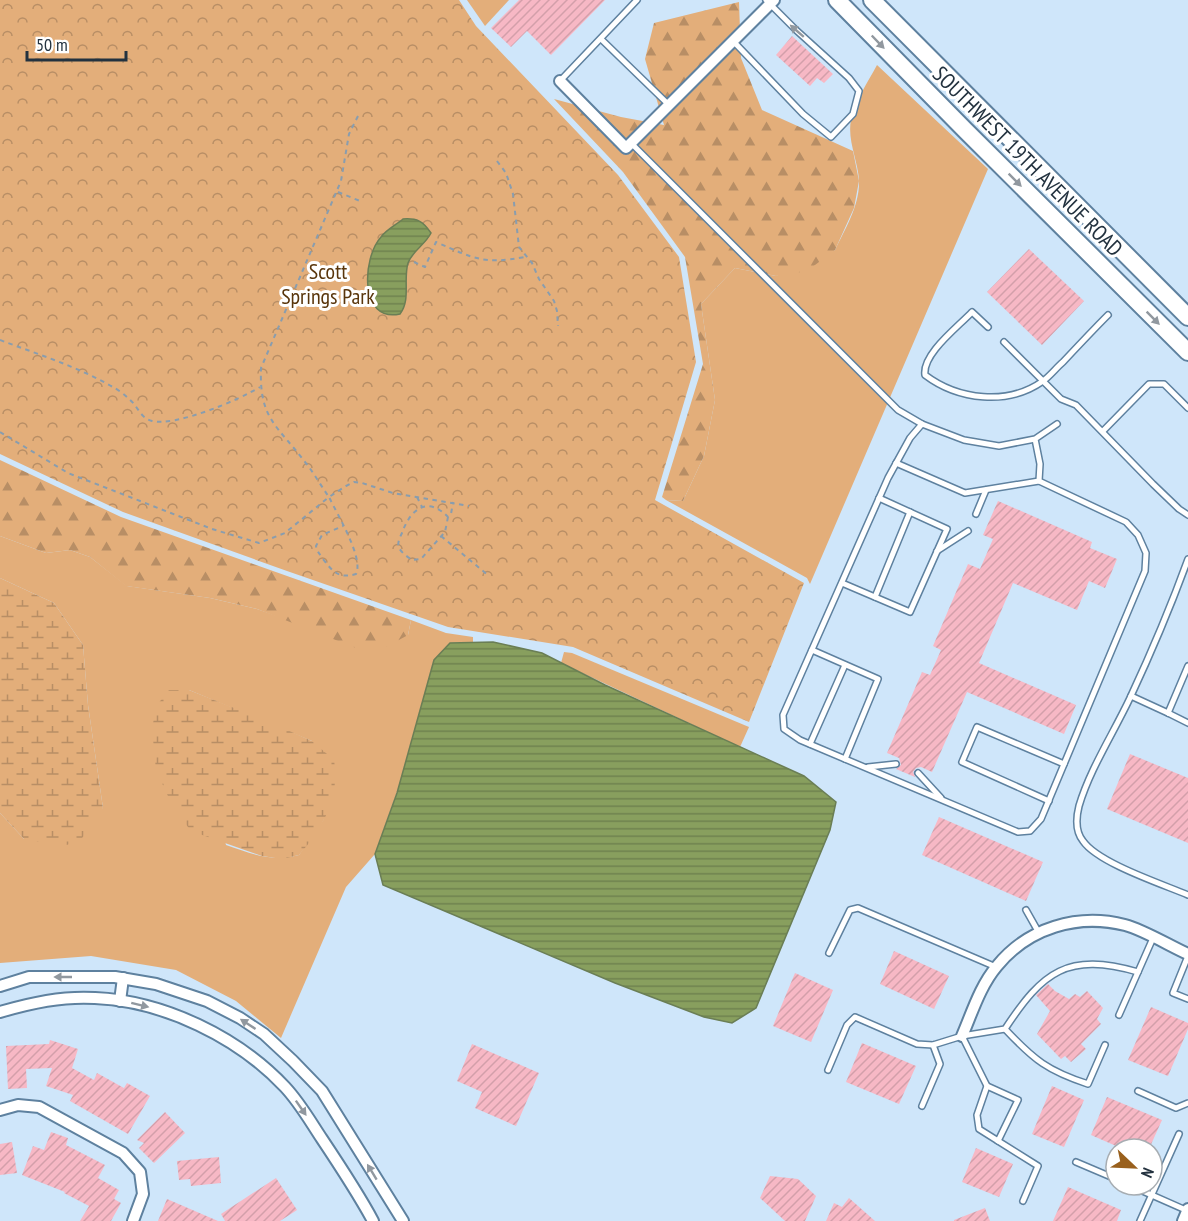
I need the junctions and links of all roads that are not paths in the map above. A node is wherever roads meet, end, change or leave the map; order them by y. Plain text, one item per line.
1 (637, 0) edge
2 (837, 0) edge
3 (872, 0) edge
4 (770, 1) edge
5 (601, 39) junction
6 (733, 41) junction
7 (560, 81) joint
8 (669, 105) junction
9 (631, 143) junction
10 (1108, 315) dead end
11 (1188, 317) edge
12 (988, 327) dead end
13 (1004, 342) dead end
14 (1188, 352) edge
15 (1044, 381) junction
16 (1188, 408) edge
17 (922, 424) junction
18 (1057, 424) dead end
19 (1103, 432) junction
20 (1035, 439) junction
21 (896, 463) junction
22 (1039, 482) junction
23 (986, 490) junction
24 (879, 498) junction
25 (910, 512) junction
26 (976, 514) dead end
27 (1188, 515) edge
28 (968, 531) dead end
29 (937, 551) junction
30 (1188, 559) edge
31 (842, 583) junction
32 (874, 597) junction
33 (812, 650) junction
34 (845, 665) junction
35 (1188, 666) edge
36 (1131, 696) junction
37 (1168, 713) junction
38 (1188, 723) edge
39 (810, 744) junction
40 (845, 759) junction
41 (896, 764) dead end
42 (1064, 765) junction
43 (866, 768) junction
44 (918, 773) dead end
45 (942, 800) junction
46 (1049, 801) junction
47 (1188, 895) edge
48 (1026, 910) dead end
49 (1039, 933) junction
50 (1154, 938) junction
51 (829, 953) dead end
52 (1188, 955) edge
53 (996, 967) junction
54 (1138, 972) junction
55 (123, 978) junction
56 (0, 986) edge
57 (1188, 999) edge
58 (120, 1001) junction
59 (0, 1012) edge
60 (1119, 1014) dead end
61 (1005, 1029) junction
62 (962, 1036) junction
63 (933, 1045) junction
64 (1105, 1045) dead end
65 (828, 1070) dead end
66 (987, 1086) junction
67 (1138, 1091) dead end
68 (1188, 1103) edge
69 (922, 1106) dead end
70 (0, 1110) edge
71 (1179, 1134) dead end
72 (998, 1141) junction
73 (1076, 1162) dead end
74 (1164, 1168) edge
75 (1104, 1174) edge
76 (1151, 1197) edge
77 (1157, 1197) edge
78 (1023, 1201) dead end
79 (1188, 1210) edge
80 (133, 1221) edge
81 (373, 1221) edge
82 (404, 1221) edge
83 (1140, 1221) edge
84 (1183, 1221) edge

1 - 5 lane
2 -> 14 main road, SOUTHWEST 19TH AVENUE ROAD
3 - 11 main road, SOUTHWEST 19TH AVENUE ROAD
4 - 6 street
6 -> 4 lane
5 - 7 lane
5 - 8 lane
6 - 8 street
7 - 9 street
8 - 9 street
9 - 17 lane
10 - 15 lane
12 - 15 lane
13 - 15 lane
15 - 19 lane
16 - 19 lane
17 - 20 lane
17 - 21 lane
18 - 20 lane
19 - 27 lane
20 - 22 lane
21 - 23 lane
21 - 24 lane
22 - 23 lane
22 - 42 lane
23 - 26 lane
24 - 25 lane
24 - 31 lane
25 - 29 lane
25 - 32 lane
28 - 29 lane
29 - 32 lane
30 - 36 lane
31 - 32 lane
31 - 33 lane
33 - 34 lane
33 - 39 lane
34 - 39 lane
34 - 40 lane
35 - 37 lane
36 - 37 lane
36 - 47 lane
37 - 38 lane
39 - 40 lane
40 - 43 lane
41 - 43 lane
42 - 46 lane
42 - 46 lane
43 - 45 lane
44 - 45 lane
45 - 46 lane
48 - 49 lane
49 - 50 street
49 - 53 street
50 - 52 street
50 - 54 lane
51 - 53 lane
52 - 57 lane
53 - 62 street
54 - 60 lane
54 - 61 lane
55 -> 56 street
55 - 58 street
82 -> 55 street
58 - 59 street
58 -> 81 street
61 - 62 lane
61 - 64 lane
62 - 63 lane
62 - 66 lane
63 - 65 lane
63 - 69 lane
66 - 72 lane
66 - 72 lane
67 - 68 lane
70 - 80 street
71 - 74 lane
72 - 78 lane
73 - 75 lane
76 - 83 lane
77 - 79 lane
79 - 84 street

